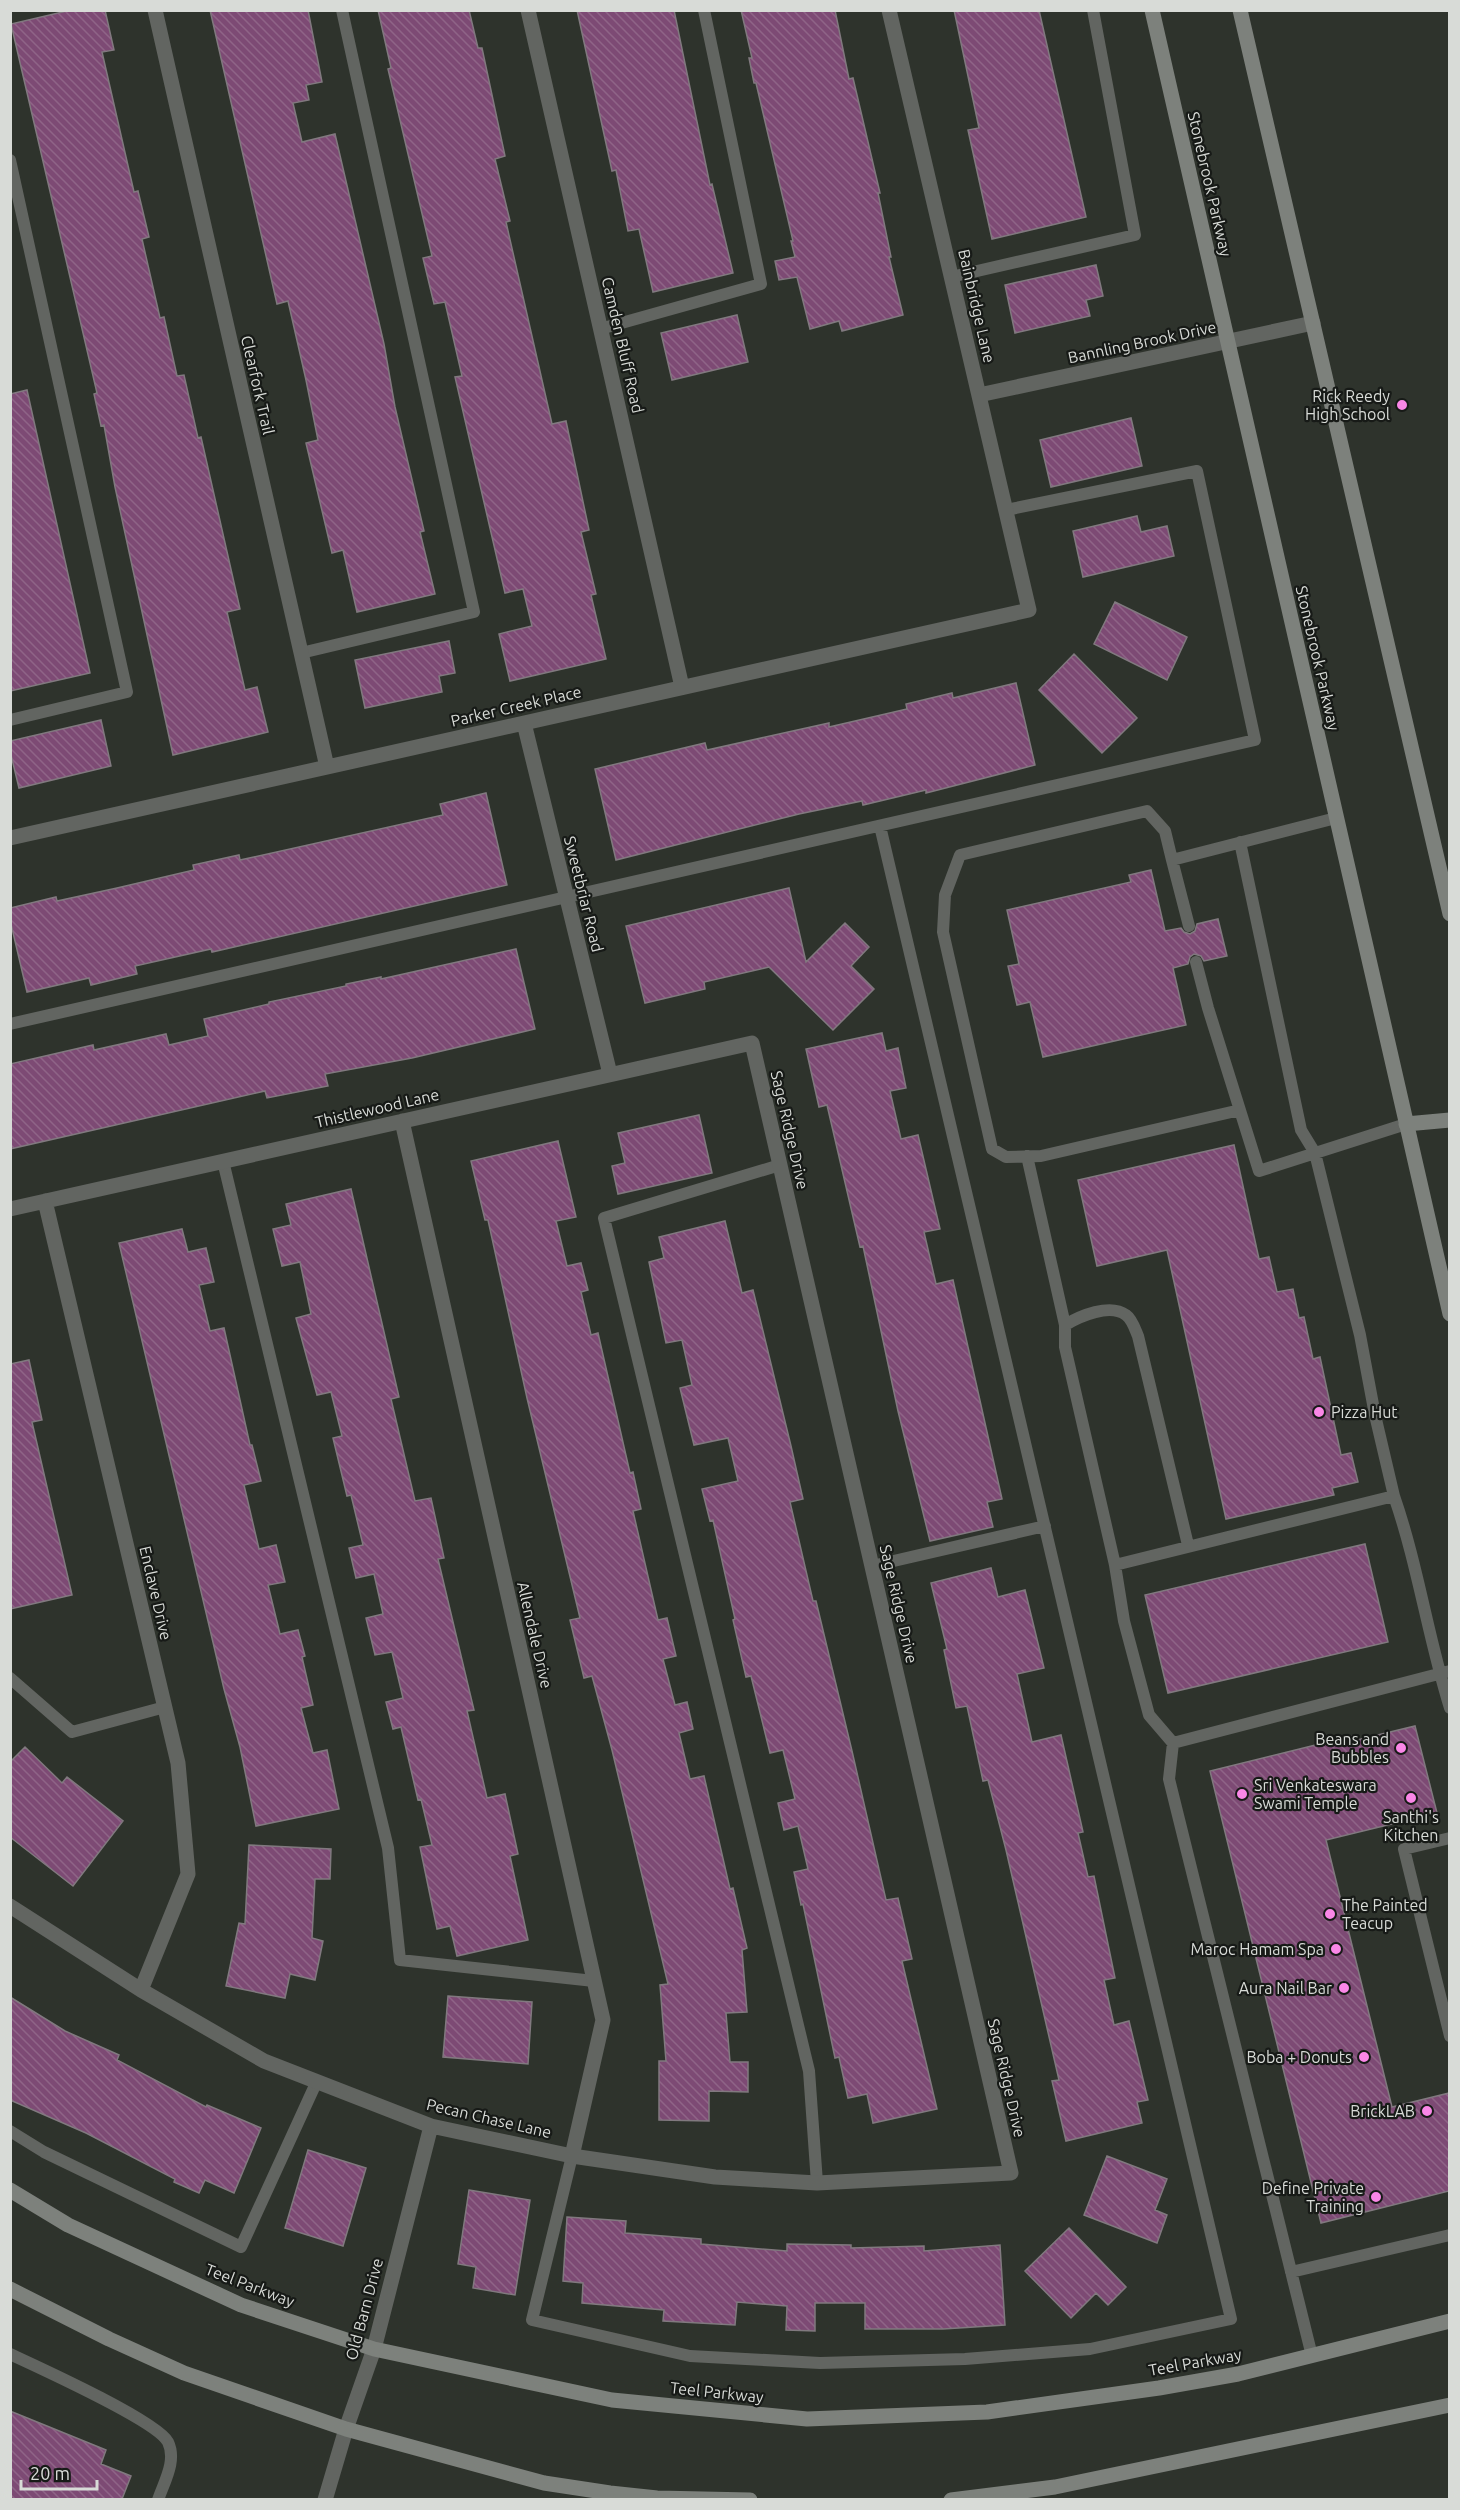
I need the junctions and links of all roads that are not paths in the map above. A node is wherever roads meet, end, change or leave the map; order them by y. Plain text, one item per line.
1 (155, 10) edge
2 (342, 10) edge
3 (528, 10) edge
4 (704, 10) edge
5 (889, 10) edge
6 (1092, 10) edge
7 (1152, 10) edge
8 (1240, 10) edge
9 (10, 160) edge
10 (951, 277) junction
11 (1313, 324) junction
12 (600, 329) junction
13 (1228, 342) junction
14 (979, 395) junction
15 (1006, 510) junction
16 (1029, 610) joint
17 (301, 653) junction
18 (682, 687) junction
19 (10, 720) edge
20 (524, 723) junction
21 (327, 767) junction
22 (1336, 818) junction
23 (880, 826) junction
24 (10, 838) edge
25 (1240, 842) junction
26 (1172, 860) junction
27 (567, 898) junction
28 (1449, 914) edge
29 (1189, 926) dead end
30 (1197, 962) dead end
31 (10, 1024) edge
32 (752, 1043) joint
33 (610, 1074) junction
34 (1240, 1110) junction
35 (1449, 1120) edge
36 (402, 1121) junction
37 (1406, 1124) junction
38 (1315, 1153) junction
39 (1027, 1156) junction
40 (223, 1161) junction
41 (780, 1166) junction
42 (45, 1201) junction
43 (10, 1209) edge
44 (1449, 1314) edge
45 (1065, 1325) junction
46 (1395, 1496) junction
47 (1045, 1526) junction
48 (1188, 1545) junction
49 (1115, 1565) junction
50 (872, 1566) junction
51 (1444, 1672) edge
52 (10, 1678) edge
53 (165, 1707) junction
54 (1449, 1708) edge
55 (1173, 1743) junction
56 (1449, 1838) edge
57 (10, 1906) edge
58 (594, 1981) junction
59 (141, 1990) junction
60 (1449, 2036) edge
61 (317, 2081) junction
62 (431, 2126) junction
63 (10, 2131) edge
64 (572, 2156) junction
65 (1011, 2173) joint
66 (817, 2183) junction
67 (10, 2190) edge
68 (1449, 2235) edge
69 (1291, 2272) junction
70 (10, 2289) edge
71 (1449, 2321) edge
72 (374, 2349) junction
73 (10, 2354) edge
74 (1312, 2356) junction
75 (1449, 2405) edge
76 (346, 2429) junction
77 (158, 2499) edge
78 (325, 2499) edge
79 (750, 2499) edge
80 (951, 2499) edge

1 - 17 street, Clearfork Trail
2 - 17 lane
3 - 12 street, Camden Bluff Road
4 - 12 lane
5 - 10 street, Bainbridge Lane
6 - 10 lane
7 - 13 main road, Stonebrook Parkway
8 - 11 main road
9 - 19 lane
10 - 14 street, Bainbridge Lane
11 - 13 street, Bannling Brook Drive
11 - 28 main road
12 - 18 street, Camden Bluff Road
13 - 14 street, Bannling Brook Drive
13 - 22 main road, Stonebrook Parkway
14 - 15 street, Bainbridge Lane
15 - 16 street, Bainbridge Lane
15 - 23 lane
16 - 18 street, Parker Creek Place
17 - 21 street, Clearfork Trail
18 - 20 street, Parker Creek Place
20 - 21 street, Parker Creek Place
20 - 27 street, Sweetbriar Road
21 - 24 street, Parker Creek Place
22 - 25 lane
22 - 37 main road, Stonebrook Parkway
23 - 27 lane
23 - 47 lane
25 - 26 lane
25 - 38 lane
26 - 29 lane
26 - 39 lane
27 - 31 lane
27 - 33 street, Sweetbriar Road
30 - 34 lane
32 - 33 street, Thistlewood Lane
32 - 41 street, Sage Ridge Drive
33 - 36 street, Thistlewood Lane
34 - 38 lane
34 - 39 lane
35 - 37 main road
36 - 40 street, Thistlewood Lane
36 - 58 street, Allendale Drive
37 - 38 lane
37 - 44 main road, Stonebrook Parkway
38 - 46 lane
39 - 45 lane
40 - 42 street, Thistlewood Lane
40 - 58 lane
41 - 50 street, Sage Ridge Drive
41 - 66 lane
42 - 43 street, Thistlewood Lane
42 - 53 street, Enclave Drive
45 - 48 lane
45 - 49 lane
46 - 48 lane
46 - 51 lane
47 - 50 lane
47 - 64 lane
48 - 49 lane
49 - 55 lane
50 - 65 street, Sage Ridge Drive
51 - 54 lane
51 - 55 lane
52 - 53 lane
53 - 59 street, Enclave Drive
55 - 69 lane
56 - 60 lane
57 - 59 street, Pecan Chase Lane
58 - 64 street, Allendale Drive
59 - 61 street, Pecan Chase Lane
61 - 62 street, Pecan Chase Lane
61 - 63 lane
62 - 64 street, Pecan Chase Lane
62 - 72 street, Old Barn Drive
64 - 66 street, Pecan Chase Lane
65 - 66 street, Pecan Chase Lane
67 - 72 main road, Teel Parkway
68 - 69 lane
69 - 74 lane
70 - 76 main road
71 - 74 main road, Teel Parkway
72 - 74 main road, Teel Parkway
72 - 76 street, Old Barn Drive
73 - 77 lane
75 - 80 main road
76 - 78 street, Old Barn Drive
76 - 79 main road

